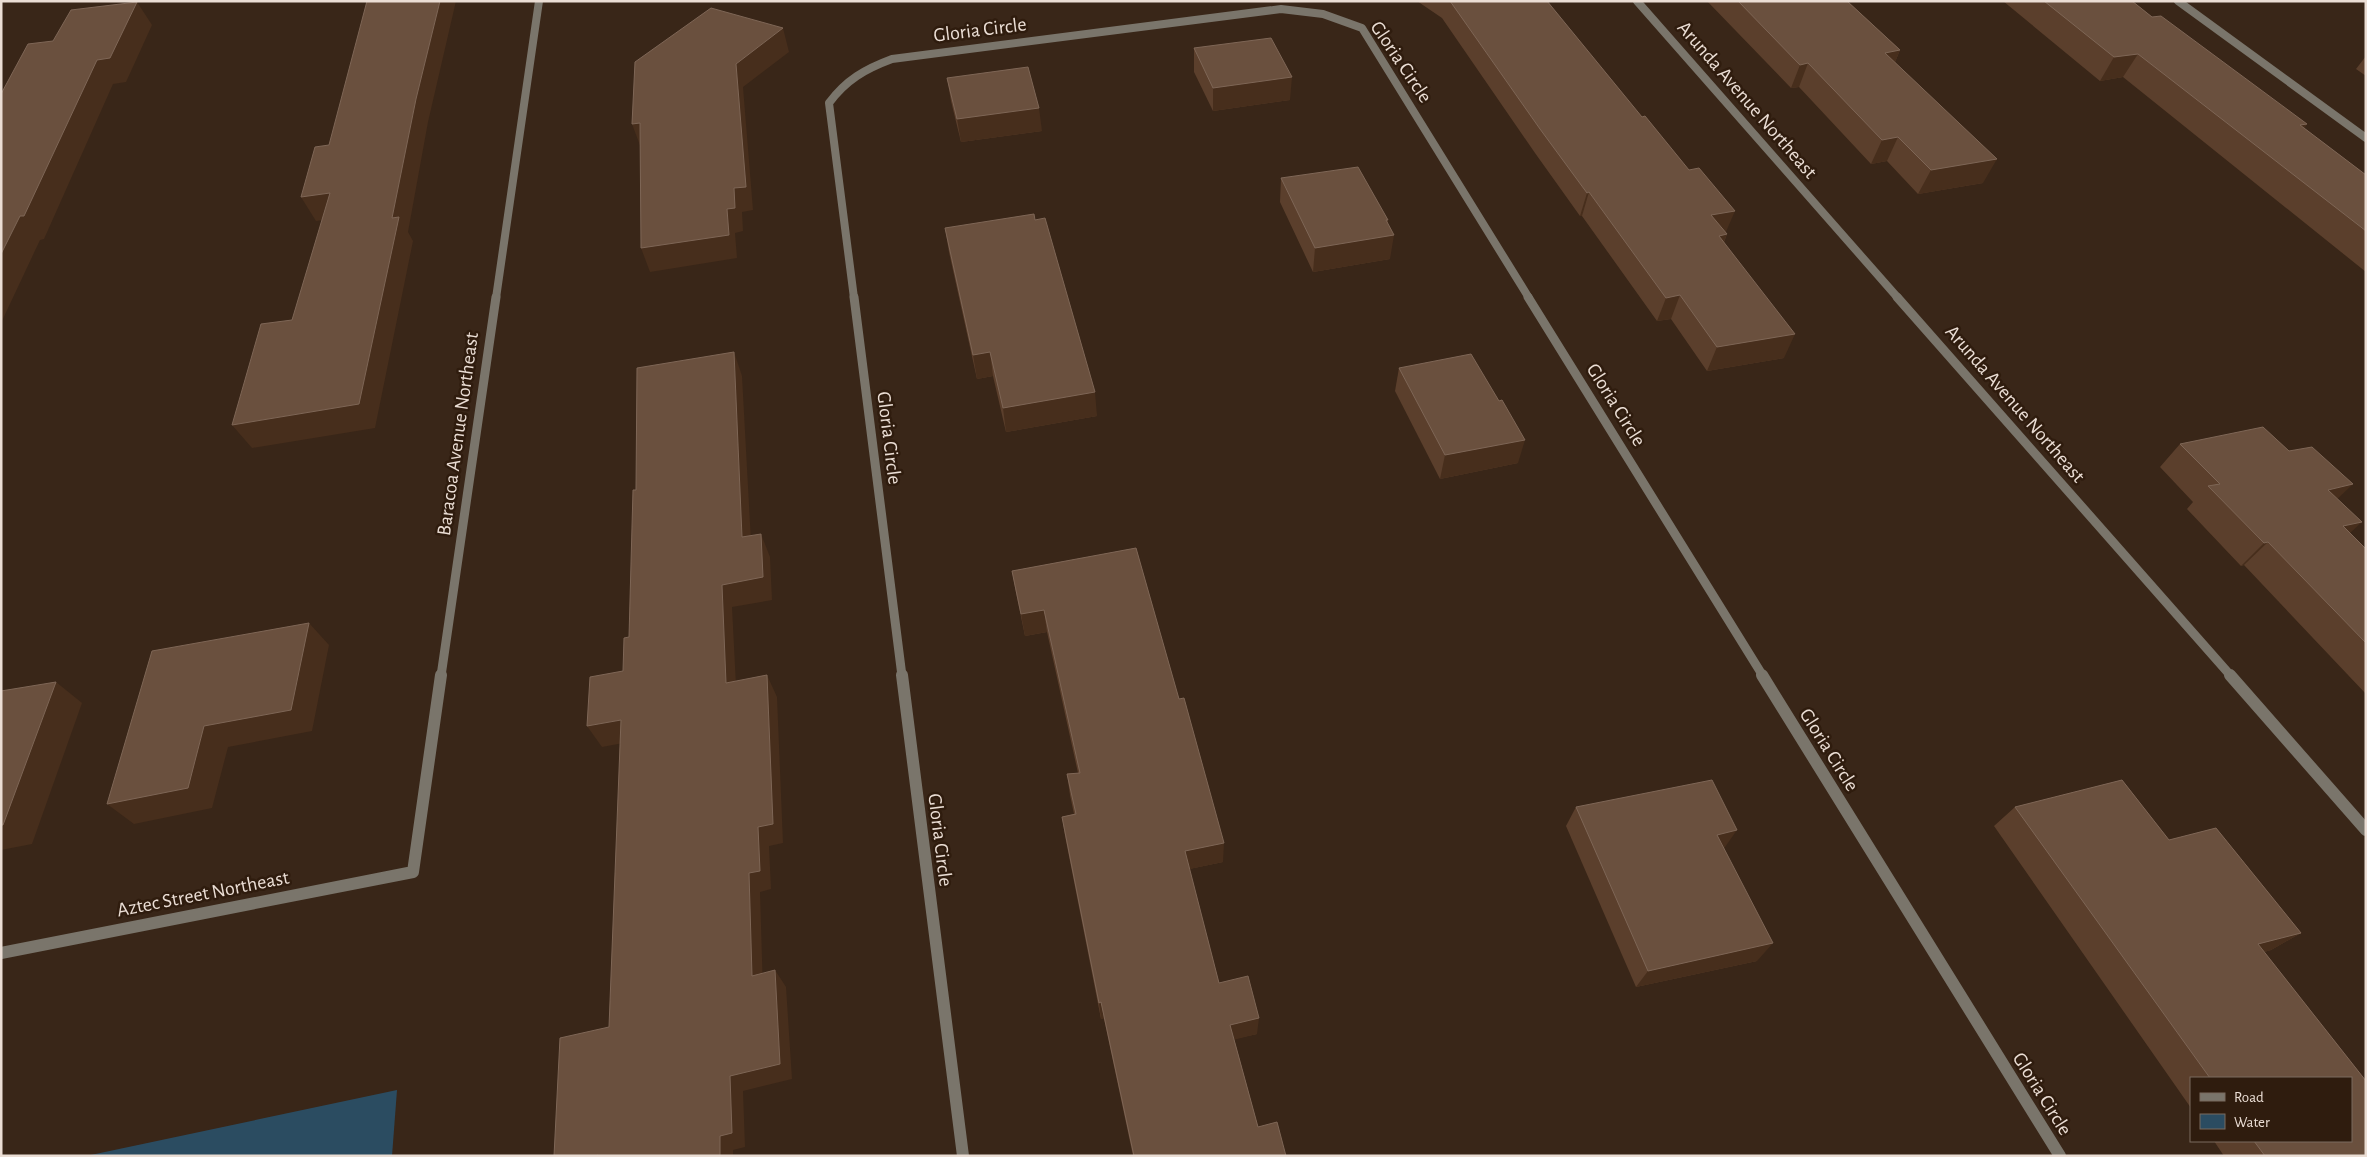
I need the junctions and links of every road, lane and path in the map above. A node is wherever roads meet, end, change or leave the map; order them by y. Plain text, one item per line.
1 (539, 1) edge
2 (1637, 1) edge
3 (2178, 1) edge
4 (2366, 138) edge
5 (2366, 830) edge
6 (413, 872) joint
7 (1, 953) edge
8 (963, 1156) edge
9 (2060, 1156) edge

1 - 6 street, Baracoa Avenue Northeast
2 - 5 street, Arunda Avenue Northeast
3 - 4 street
6 - 7 street, Aztec Street Northeast
8 - 9 street, Gloria Circle

